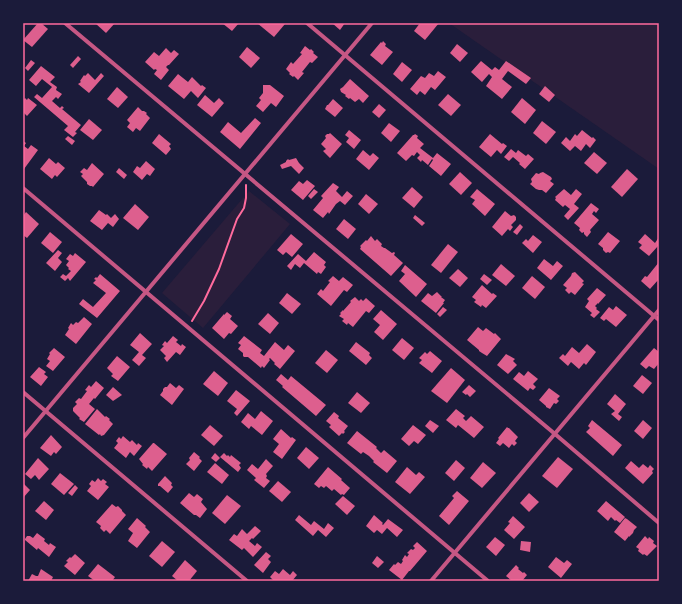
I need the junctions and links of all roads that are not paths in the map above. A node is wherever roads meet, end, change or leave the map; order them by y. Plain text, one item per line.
1 (65, 23) edge
2 (307, 23) edge
3 (372, 23) edge
4 (345, 55) junction
5 (245, 173) junction
6 (23, 188) edge
7 (146, 292) junction
8 (659, 310) edge
9 (654, 316) junction
10 (659, 320) edge
11 (23, 392) edge
12 (46, 411) junction
13 (555, 434) junction
14 (23, 438) edge
15 (659, 523) edge
16 (454, 553) junction
17 (247, 581) edge
18 (431, 581) edge
19 (488, 581) edge

1 - 5 street
2 - 4 street
3 - 4 street
4 - 5 street
4 - 9 street
5 - 7 street
5 - 13 street
6 - 7 street
7 - 12 street
7 - 16 street
8 - 9 street
9 - 10 street
9 - 13 street
11 - 12 street
12 - 14 street
12 - 17 street
13 - 15 street
13 - 16 street
16 - 18 street
16 - 19 street

